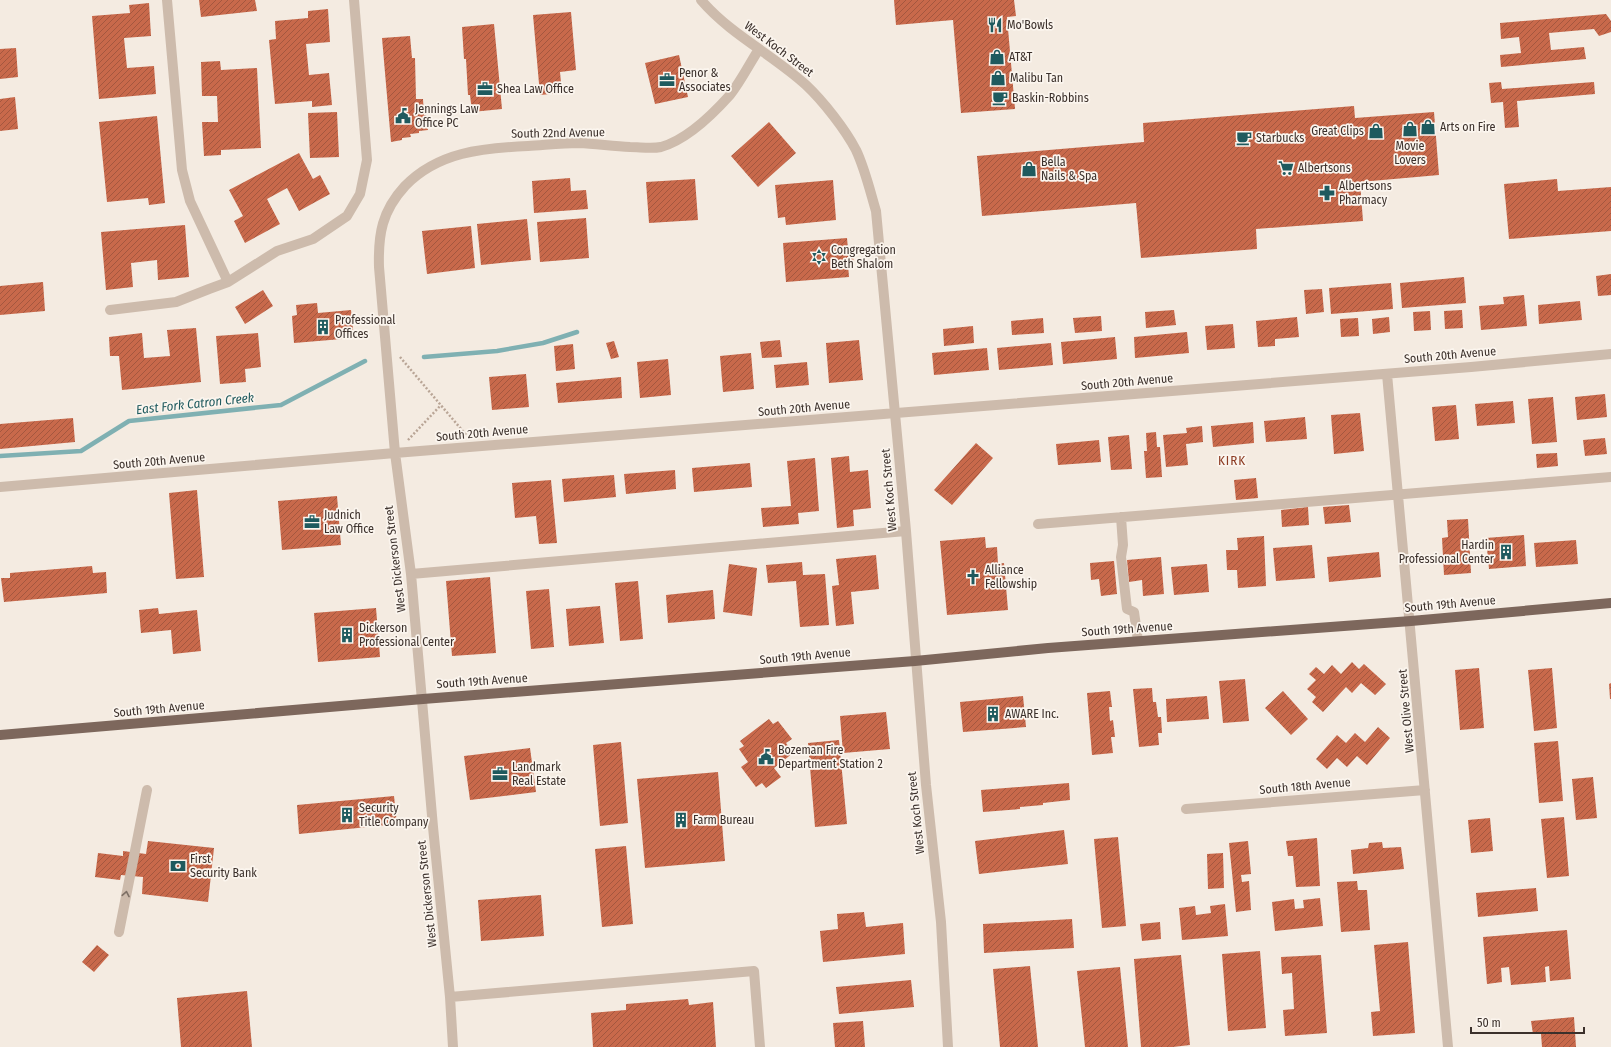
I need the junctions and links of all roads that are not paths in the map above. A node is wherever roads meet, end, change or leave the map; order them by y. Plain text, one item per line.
1 (167, 0) edge
2 (354, 0) edge
3 (701, 0) edge
4 (759, 48) junction
5 (386, 213) joint
6 (228, 282) junction
7 (110, 310) dead end
8 (1611, 354) edge
9 (1388, 374) junction
10 (895, 413) junction
11 (395, 453) junction
12 (1611, 477) edge
13 (0, 487) edge
14 (1399, 494) junction
15 (1121, 517) junction
16 (1038, 524) dead end
17 (906, 532) junction
18 (411, 574) junction
19 (1611, 603) edge
20 (1411, 621) junction
21 (1138, 641) junction
22 (915, 661) junction
23 (423, 699) junction
24 (0, 735) edge
25 (146, 790) dead end
26 (1425, 790) junction
27 (1186, 809) dead end
28 (119, 932) dead end
29 (450, 997) junction
30 (453, 1047) edge
31 (760, 1047) edge
32 (948, 1047) edge
33 (1448, 1047) edge

1 - 6 street
2 - 6 street
3 - 4 street, West Koch Street
4 - 5 street, South 22nd Avenue
4 - 10 street, West Koch Street
5 - 11 street, West Dickerson Street
6 - 7 street
8 - 9 street, South 20th Avenue
9 - 10 street, South 20th Avenue
9 - 14 street, West Olive Street
10 - 11 street, South 20th Avenue
10 - 17 street, West Koch Street
11 - 13 street, South 20th Avenue
11 - 18 street, West Dickerson Street
12 - 14 street
14 - 15 street
14 - 20 street, West Olive Street
15 - 16 street
15 - 21 street
17 - 18 street
17 - 22 street, West Koch Street
18 - 23 street, West Dickerson Street
19 - 20 main road, South 19th Avenue
20 - 21 main road, South 19th Avenue
20 - 26 street, West Olive Street
21 - 22 main road, South 19th Avenue
22 - 23 main road, South 19th Avenue
22 - 32 street, West Koch Street
23 - 24 main road, South 19th Avenue
23 - 29 street, West Dickerson Street
28 -> 25 street
26 - 27 street, South 18th Avenue
26 - 33 street, West Olive Street
29 - 30 street, West Dickerson Street
29 - 31 street

